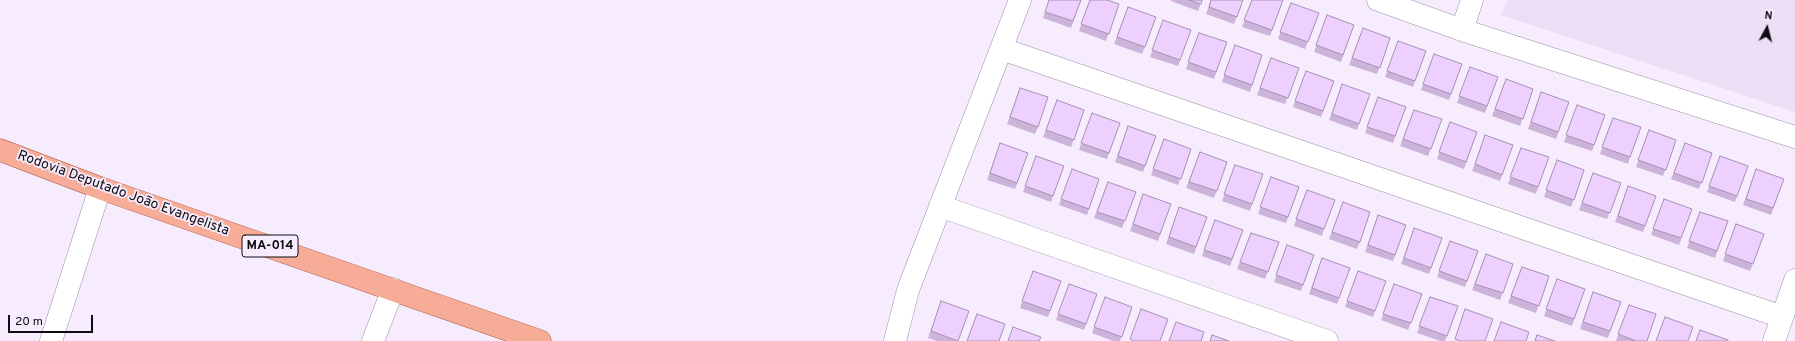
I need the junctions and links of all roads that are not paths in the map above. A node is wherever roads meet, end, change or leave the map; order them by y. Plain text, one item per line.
1 (1020, 0) edge
2 (1378, 0) edge
3 (1472, 0) edge
4 (1462, 30) junction
5 (1002, 49) junction
6 (1795, 137) edge
7 (0, 150) edge
8 (100, 188) junction
9 (940, 206) junction
10 (1795, 280) edge
11 (393, 289) junction
12 (1782, 317) junction
13 (51, 341) edge
14 (372, 341) edge
15 (540, 341) edge
16 (895, 341) edge
17 (1327, 341) edge
18 (1774, 341) edge

1 - 5 street
2 - 4 street
3 - 4 street
4 - 6 street
5 - 9 street
5 - 12 street
7 - 8 main road, Rodovia Deputado João Evangelista / MA-014
8 - 11 main road, Rodovia Deputado João Evangelista / MA-014
8 - 13 street
9 - 16 street
9 - 17 street
10 - 12 street
11 - 14 street
11 - 15 main road, Rodovia Deputado João Evangelista / MA-014
12 - 18 street

